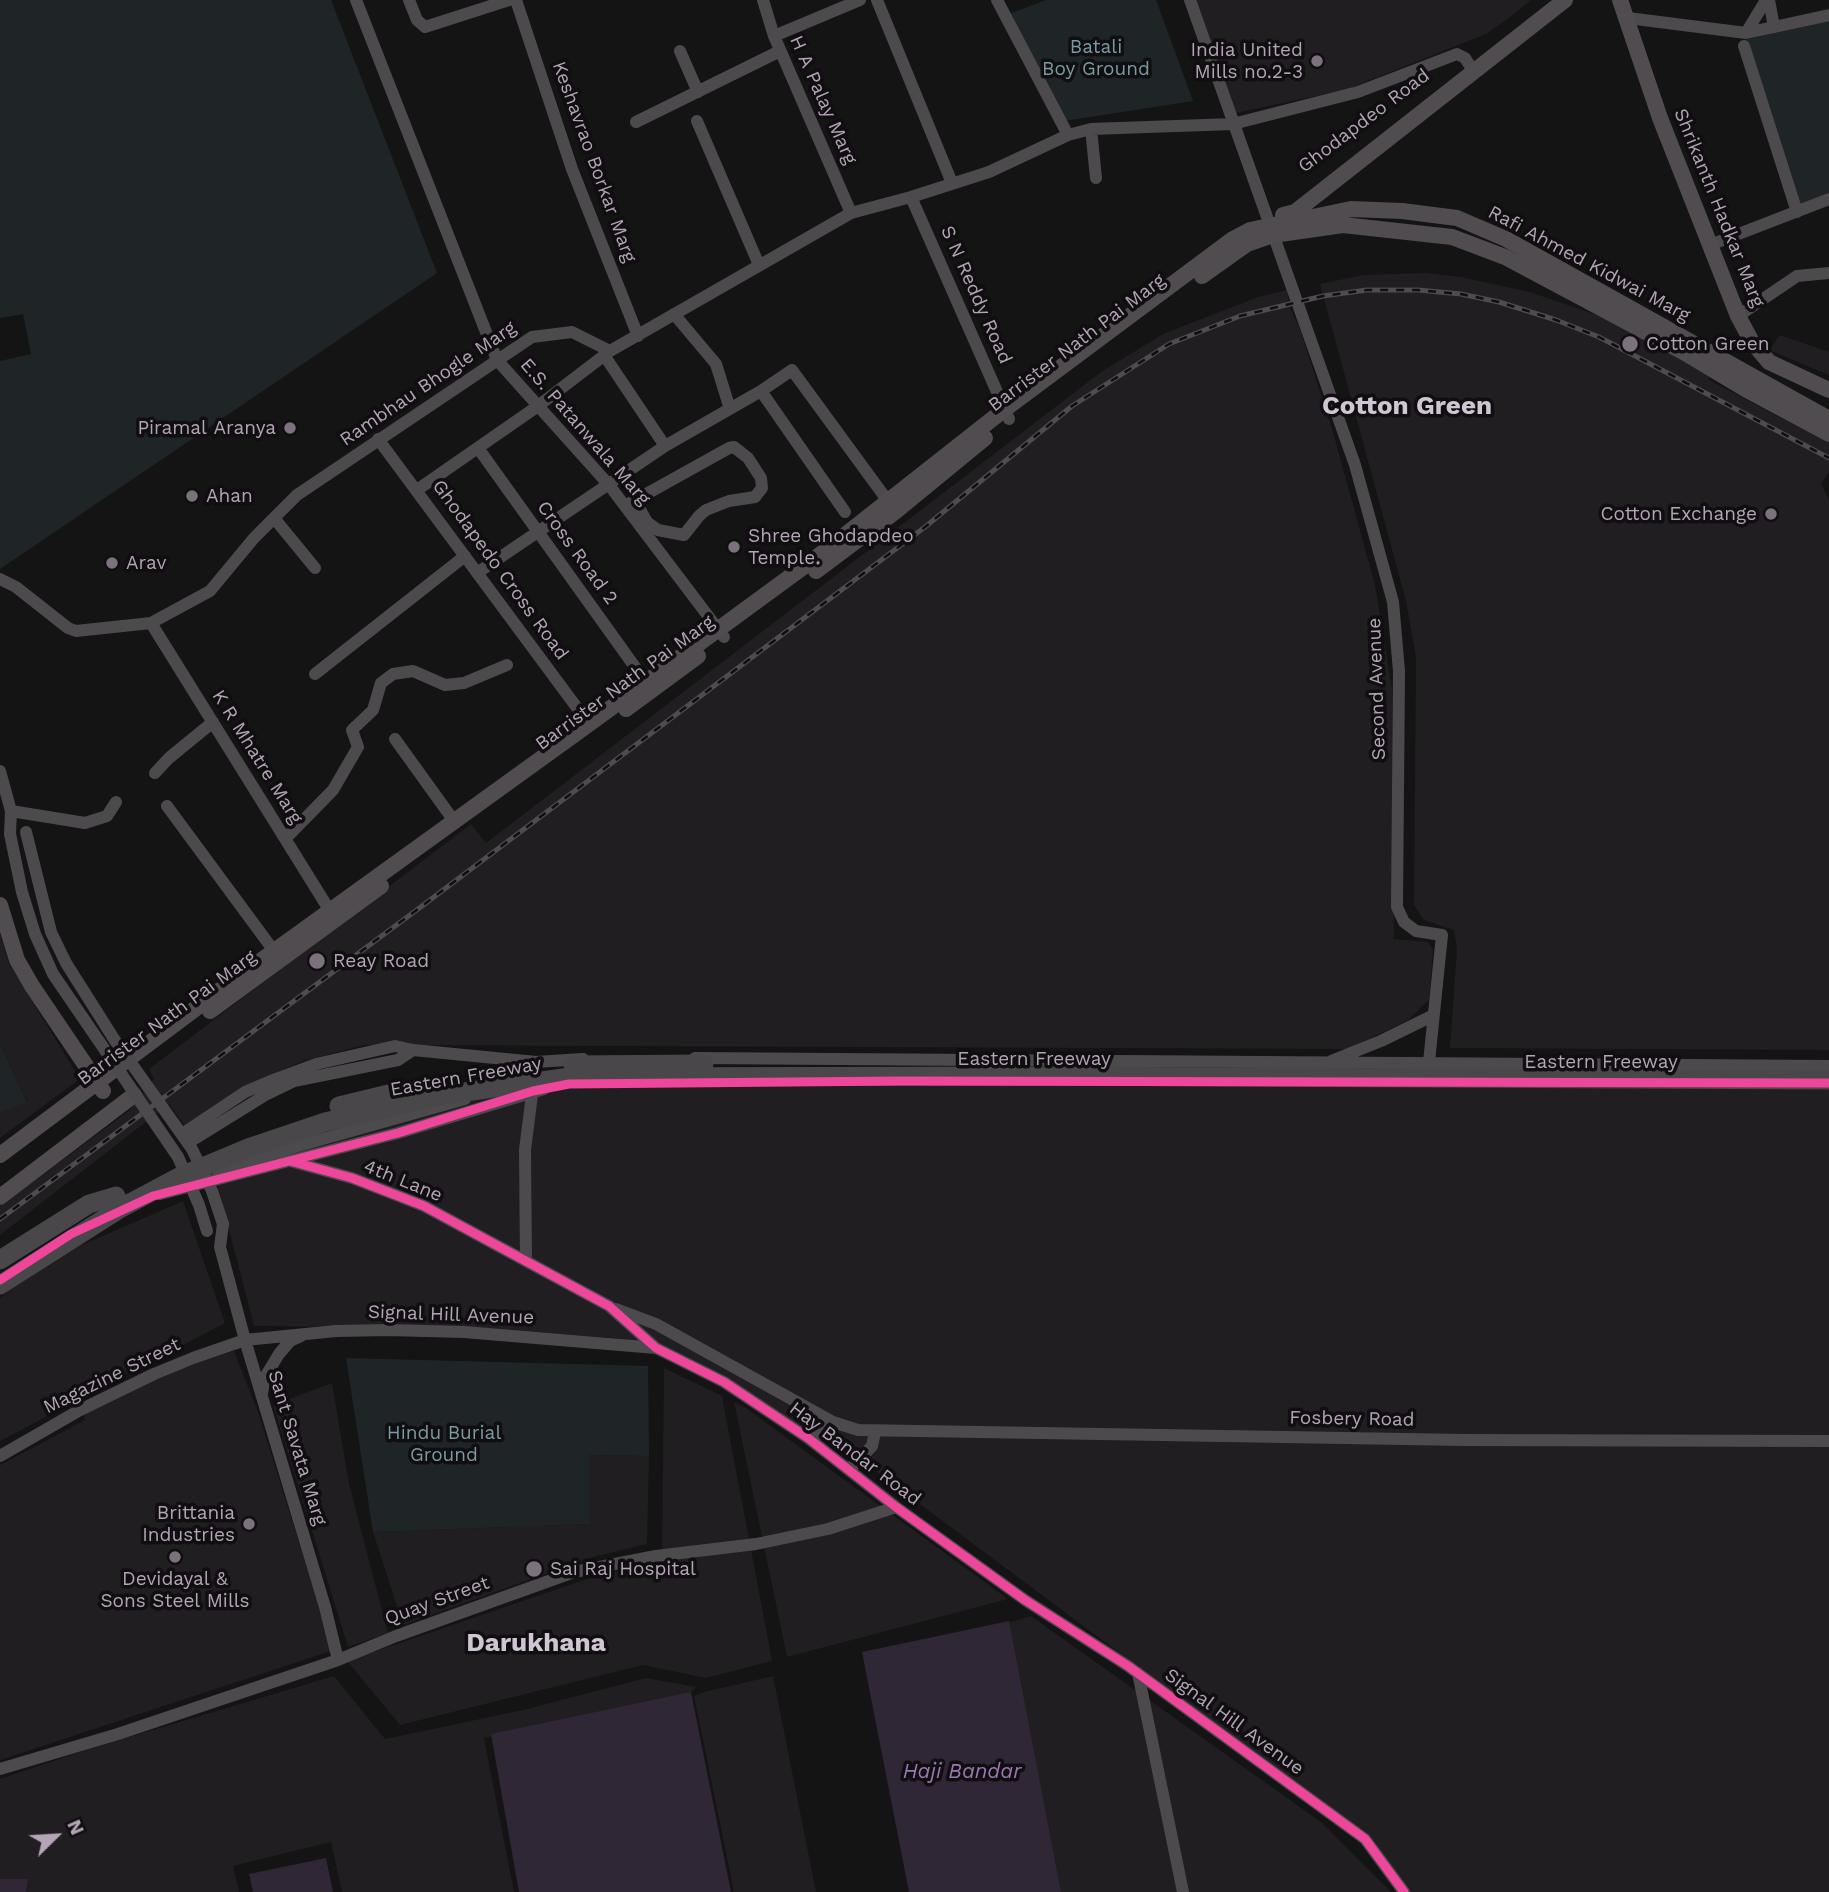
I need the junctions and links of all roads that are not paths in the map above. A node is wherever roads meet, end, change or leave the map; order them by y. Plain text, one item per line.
1 (356, 0) edge
2 (409, 0) edge
3 (509, 0) edge
4 (516, 0) edge
5 (763, 0) edge
6 (860, 0) edge
7 (877, 0) edge
8 (997, 0) edge
9 (1190, 0) edge
10 (1553, 0) edge
11 (1565, 0) edge
12 (1620, 0) edge
13 (1768, 0) edge
14 (1829, 15) edge
15 (1628, 18) junction
16 (1774, 27) junction
17 (774, 36) junction
18 (1745, 39) junction
19 (680, 51) dead end
20 (780, 51) junction
21 (1472, 69) junction
22 (698, 92) junction
23 (697, 121) dead end
24 (636, 122) dead end
25 (1233, 124) junction
26 (1091, 130) junction
27 (1068, 135) junction
28 (1096, 178) dead end
29 (952, 183) junction
30 (911, 197) junction
31 (1829, 199) edge
32 (1797, 212) junction
33 (851, 213) junction
34 (1271, 230) junction
35 (1710, 245) junction
36 (760, 265) junction
37 (1829, 273) edge
38 (674, 314) junction
39 (1738, 316) junction
40 (638, 336) junction
41 (607, 353) junction
42 (497, 360) junction
43 (1829, 390) edge
44 (761, 391) junction
45 (538, 406) junction
46 (730, 409) junction
47 (1007, 414) junction
48 (1829, 419) edge
49 (1829, 434) edge
50 (378, 439) junction
51 (665, 446) junction
52 (478, 448) junction
53 (609, 485) junction
54 (417, 490) junction
55 (630, 503) junction
56 (892, 506) junction
57 (845, 512) dead end
58 (274, 518) junction
59 (538, 532) junction
60 (465, 556) junction
61 (315, 568) dead end
62 (477, 573) junction
63 (0, 579) edge
64 (151, 623) junction
65 (721, 633) junction
66 (507, 666) dead end
67 (315, 674) dead end
68 (645, 681) junction
69 (612, 713) junction
70 (213, 722) junction
71 (589, 724) junction
72 (395, 739) dead end
73 (0, 771) edge
74 (155, 773) dead end
75 (117, 802) dead end
76 (167, 806) dead end
77 (11, 811) junction
78 (454, 821) junction
79 (286, 838) junction
80 (0, 905) edge
81 (330, 911) junction
82 (274, 951) junction
83 (1432, 1016) junction
84 (536, 1062) junction
85 (1429, 1062) junction
86 (1324, 1063) junction
87 (1829, 1068) edge
88 (1829, 1082) edge
89 (1322, 1083) junction
90 (100, 1088) junction
91 (533, 1091) junction
92 (134, 1095) junction
93 (185, 1138) junction
94 (278, 1153) junction
95 (0, 1156) edge
96 (290, 1161) junction
97 (0, 1168) edge
98 (116, 1196) junction
99 (0, 1197) edge
100 (220, 1247) junction
101 (0, 1260) edge
102 (526, 1261) junction
103 (0, 1269) edge
104 (0, 1283) edge
105 (609, 1306) junction
106 (304, 1334) junction
107 (244, 1340) junction
108 (656, 1348) junction
109 (261, 1395) junction
110 (827, 1419) junction
111 (875, 1432) junction
112 (812, 1441) junction
113 (1829, 1441) edge
114 (0, 1456) edge
115 (849, 1470) junction
116 (896, 1507) junction
117 (1025, 1600) joint
118 (338, 1660) junction
119 (1138, 1673) junction
120 (0, 1769) edge
121 (1183, 1892) edge
122 (1404, 1892) edge

1 - 42 street, E.S. Patanwala Marg
2 - 3 street
4 - 40 street, Keshavrao Borkar Marg
5 - 17 street, H A Palay Marg
6 - 17 street
7 - 29 street
8 - 27 street
9 - 25 street
10 - 21 main road, Ghodapdeo Road
11 - 21 main road, Ghodapdeo Road
12 - 15 main road, Shrikanth Hadkar Marg
13 - 16 street
13 - 18 street
14 - 16 street
15 - 18 street
15 - 35 main road, Shrikanth Hadkar Marg
16 - 18 street
17 - 20 street, H A Palay Marg
18 - 32 street
19 - 22 street
20 - 22 street
20 - 33 street, H A Palay Marg
21 - 25 street, Ghodapdeo Road
21 - 34 main road, Ghodapdeo Road
22 - 24 street
23 - 36 street
25 - 26 street, Ghodapdeo Road
25 - 34 street
26 - 27 street, Ghodapdeo Road
26 - 28 street
27 - 29 street
29 - 30 street
30 - 33 street
30 - 47 street, S N Reddy Road
31 - 32 street
32 - 35 street
33 - 36 street
34 - 47 main road, Barrister Nath Pai Marg
34 - 48 main road, Rafi Ahmed Kidwai Marg
34 - 49 main road, Rafi Ahmed Kidwai Marg
34 - 83 street, Second Avenue
35 - 39 main road, Shrikanth Hadkar Marg
36 - 38 street
37 - 39 street
38 - 40 street
38 - 46 street
39 - 43 main road, Shrikanth Hadkar Marg
40 - 41 street
41 - 42 street, Rambhau Bhogle Marg
41 - 45 street
41 - 51 street
42 - 45 street, E.S. Patanwala Marg
42 - 50 street, Rambhau Bhogle Marg
44 - 46 street
44 - 56 street
44 - 57 street
45 - 52 street
45 - 53 street, E.S. Patanwala Marg
46 - 51 street
47 - 56 main road, Barrister Nath Pai Marg
50 - 54 street, Ghodapedo Cross Road
50 - 58 street, Rambhau Bhogle Marg
51 - 53 street
52 - 54 street
52 - 59 street, Cross Road 2
53 - 55 street, E.S. Patanwala Marg
53 - 59 street
54 - 60 street, Ghodapedo Cross Road
55 - 55 street
55 - 65 street, E.S. Patanwala Marg
56 - 65 main road, Barrister Nath Pai Marg
58 - 61 street
58 - 64 street, Rambhau Bhogle Marg
59 - 62 street
59 - 68 street, Cross Road 2
60 - 62 street, Ghodapedo Cross Road
60 - 67 street
62 - 71 street, Ghodapedo Cross Road
63 - 64 street, Rambhau Bhogle Marg
64 - 70 street, K R Mhatre Marg
65 - 68 main road, Barrister Nath Pai Marg
65 - 69 main road, Barrister Nath Pai Marg
66 - 79 street
68 - 69 main road, Barrister Nath Pai Marg
69 - 71 main road, Barrister Nath Pai Marg
69 - 90 main road, Barrister Nath Pai Marg
70 - 74 street
70 - 79 street, K R Mhatre Marg
71 - 78 main road, Barrister Nath Pai Marg
72 - 78 street
73 - 77 street, Sant Savata Marg
75 - 77 street
76 - 82 street
77 - 92 street, Sant Savata Marg, bridge
77 - 93 street, Sant Savata Marg, bridge
78 - 81 main road, Barrister Nath Pai Marg
79 - 81 street, K R Mhatre Marg
80 - 90 main road
81 - 82 main road, Barrister Nath Pai Marg
82 - 90 main road, Barrister Nath Pai Marg
83 - 85 street, Second Avenue
83 - 86 street
84 - 86 street
84 - 91 street
84 - 93 street
84 - 94 street
85 - 86 street
85 - 87 street
86 - 89 street
87 - 98 highway, Eastern Freeway, bridge
88 - 89 street
88 - 104 highway, Eastern Freeway, bridge
89 - 91 street
90 - 95 main road, Barrister Nath Pai Marg
90 - 97 main road, Barrister Nath Pai Marg
91 - 96 street
91 - 102 street
92 - 99 main road
92 - 100 street, Sant Savata Marg, bridge
93 - 100 street, Sant Savata Marg, bridge
94 - 96 street
94 - 103 street
96 - 102 street, 4th Lane
96 - 104 street, 4th Lane
98 - 101 highway
98 - 103 highway, Eastern Freeway
100 - 107 street, Sant Savata Marg
102 - 105 street, 4th Lane
105 - 108 street, 4th Lane
105 - 110 street, 4th Lane
106 - 107 street, Signal Hill Avenue
106 - 108 street, Signal Hill Avenue
106 - 109 street
107 - 109 street, Sant Savata Marg
107 - 114 street, Magazine Street
108 - 112 street, Hay Bandar Road
109 - 118 street, Sant Savata Marg
110 - 111 street, 4th Lane
110 - 112 street
111 - 113 street, Fosbery Road
111 - 115 street
112 - 115 street, Hay Bandar Road
115 - 116 street, Hay Bandar Road
116 - 117 street, Hay Bandar Road
116 - 118 street, Quay Street
117 - 119 street, Signal Hill Avenue
118 - 120 street, Quay Street
119 - 121 street
119 - 122 street, Signal Hill Avenue

